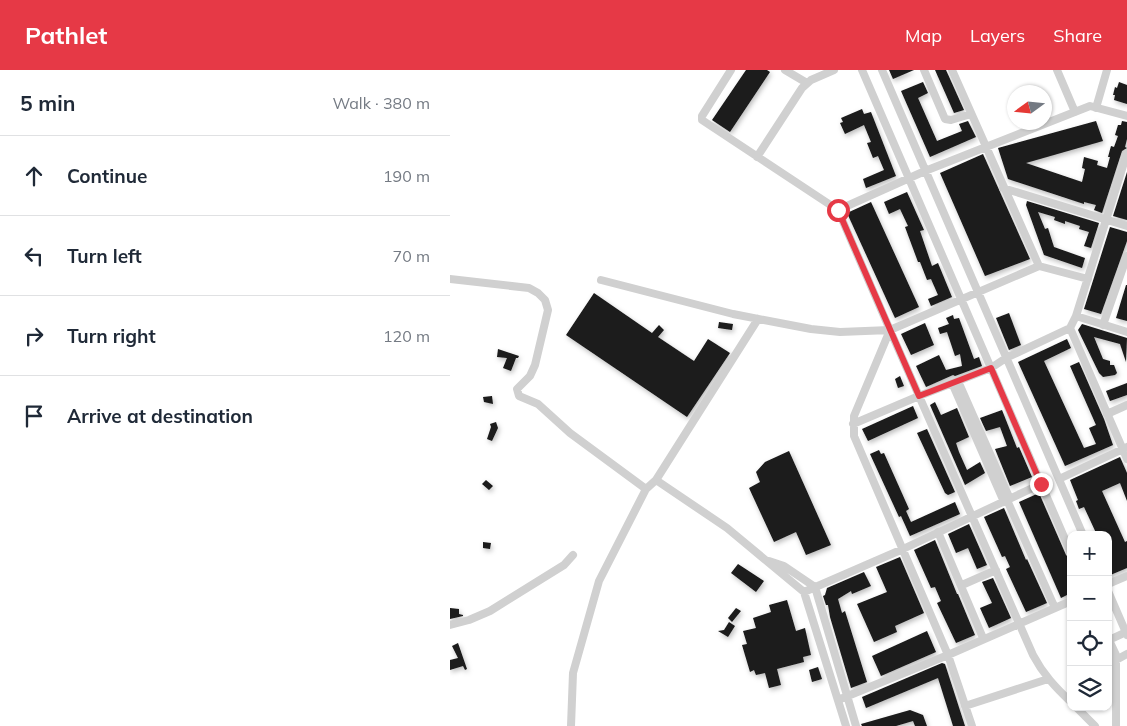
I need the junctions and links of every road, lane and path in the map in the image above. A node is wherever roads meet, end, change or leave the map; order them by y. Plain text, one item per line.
1 (731, 70) edge
2 (785, 70) edge
3 (834, 70) edge
4 (862, 70) edge
5 (882, 70) edge
6 (924, 70) edge
7 (952, 70) edge
8 (1056, 70) edge
9 (1108, 70) edge
10 (807, 83) junction
11 (1096, 108) junction
12 (1075, 112) junction
13 (971, 114) junction
14 (1127, 116) edge
15 (986, 148) junction
16 (1127, 153) edge
17 (758, 157) junction
18 (925, 171) junction
19 (910, 179) junction
20 (1004, 188) junction
21 (838, 210) junction
22 (1106, 220) junction
23 (1127, 226) edge
24 (1127, 256) edge
25 (1039, 266) junction
26 (450, 279) edge
27 (1088, 279) junction
28 (601, 280) dead end
29 (978, 293) junction
30 (962, 300) junction
31 (1076, 316) junction
32 (758, 319) junction
33 (1103, 325) junction
34 (1070, 328) junction
35 (890, 330) junction
36 (1127, 332) edge
37 (1006, 358) junction
38 (991, 368) junction
39 (955, 382) junction
40 (919, 396) junction
41 (1127, 405) edge
42 (1107, 414) junction
43 (853, 424) junction
44 (1125, 448) edge
45 (1127, 459) edge
46 (1059, 479) junction
47 (656, 480) junction
48 (1041, 484) junction
49 (646, 489) junction
50 (1007, 500) junction
51 (972, 516) junction
52 (1081, 531) edge
53 (938, 532) junction
54 (1067, 544) edge
55 (903, 549) junction
56 (573, 555) dead end
57 (765, 560) junction
58 (996, 570) junction
59 (1127, 576) edge
60 (1112, 582) edge
61 (962, 585) junction
62 (815, 587) junction
63 (804, 592) junction
64 (1112, 601) edge
65 (1067, 603) edge
66 (1055, 608) junction
67 (1020, 622) junction
68 (450, 625) edge
69 (1126, 634) edge
70 (984, 638) junction
71 (1112, 638) edge
72 (1112, 646) edge
73 (1127, 654) edge
74 (948, 655) junction
75 (1116, 660) junction
76 (1048, 680) junction
77 (848, 696) junction
78 (1067, 698) edge
79 (838, 700) junction
80 (965, 706) junction
81 (1080, 711) edge
82 (571, 726) edge
83 (846, 726) edge
84 (856, 726) edge
85 (972, 726) edge
86 (1095, 726) edge
87 (1116, 726) edge

1 - 17 street
2 - 10 street
3 - 10 street
4 - 19 street
5 - 18 street
6 - 13 street
7 - 13 street
8 - 12 street
9 - 11 street
10 - 17 street
11 - 12 street
11 - 14 street
12 - 15 street
13 - 15 street
15 - 18 street
15 - 20 street
16 - 22 street
17 - 21 street
18 - 19 street
18 - 29 street
19 - 21 street
19 - 30 street
20 - 22 street
20 - 25 street
21 - 35 street
22 - 23 street
22 - 27 street
24 - 33 street
25 - 27 street
25 - 29 street
26 - 49 street
27 - 31 street
28 - 32 street
29 - 30 street
29 - 37 street
30 - 35 street
30 - 38 street
31 - 33 street
31 - 34 street
32 - 35 street
32 - 47 street
33 - 36 street
34 - 37 street
34 - 42 street
35 - 40 street
35 - 43 street
37 - 38 street
37 - 46 street
38 - 39 street
38 - 48 street
39 - 40 street
39 - 50 street
40 - 43 street
40 - 51 street
41 - 42 street
42 - 44 street
43 - 55 street
44 - 45 street
44 - 46 street
46 - 52 street
47 - 49 street
47 - 57 street
48 - 50 street
48 - 54 street
49 - 82 street
50 - 51 street
50 - 66 street
51 - 53 street
51 - 58 street
53 - 55 street
53 - 61 street
55 - 62 street
55 - 74 street
56 - 68 street
57 - 62 street
57 - 63 street
58 - 61 street
58 - 67 street
59 - 60 street
61 - 70 street
62 - 63 street
62 - 77 street
63 - 79 street
64 - 69 street
65 - 66 street
66 - 67 street
67 - 70 street
67 - 76 street
69 - 71 street
70 - 74 street
72 - 75 street
73 - 75 street
74 - 77 street
74 - 80 street
75 - 87 street
76 - 78 street
76 - 80 street
77 - 79 street
77 - 84 street
79 - 83 street
80 - 85 street
81 - 86 street

